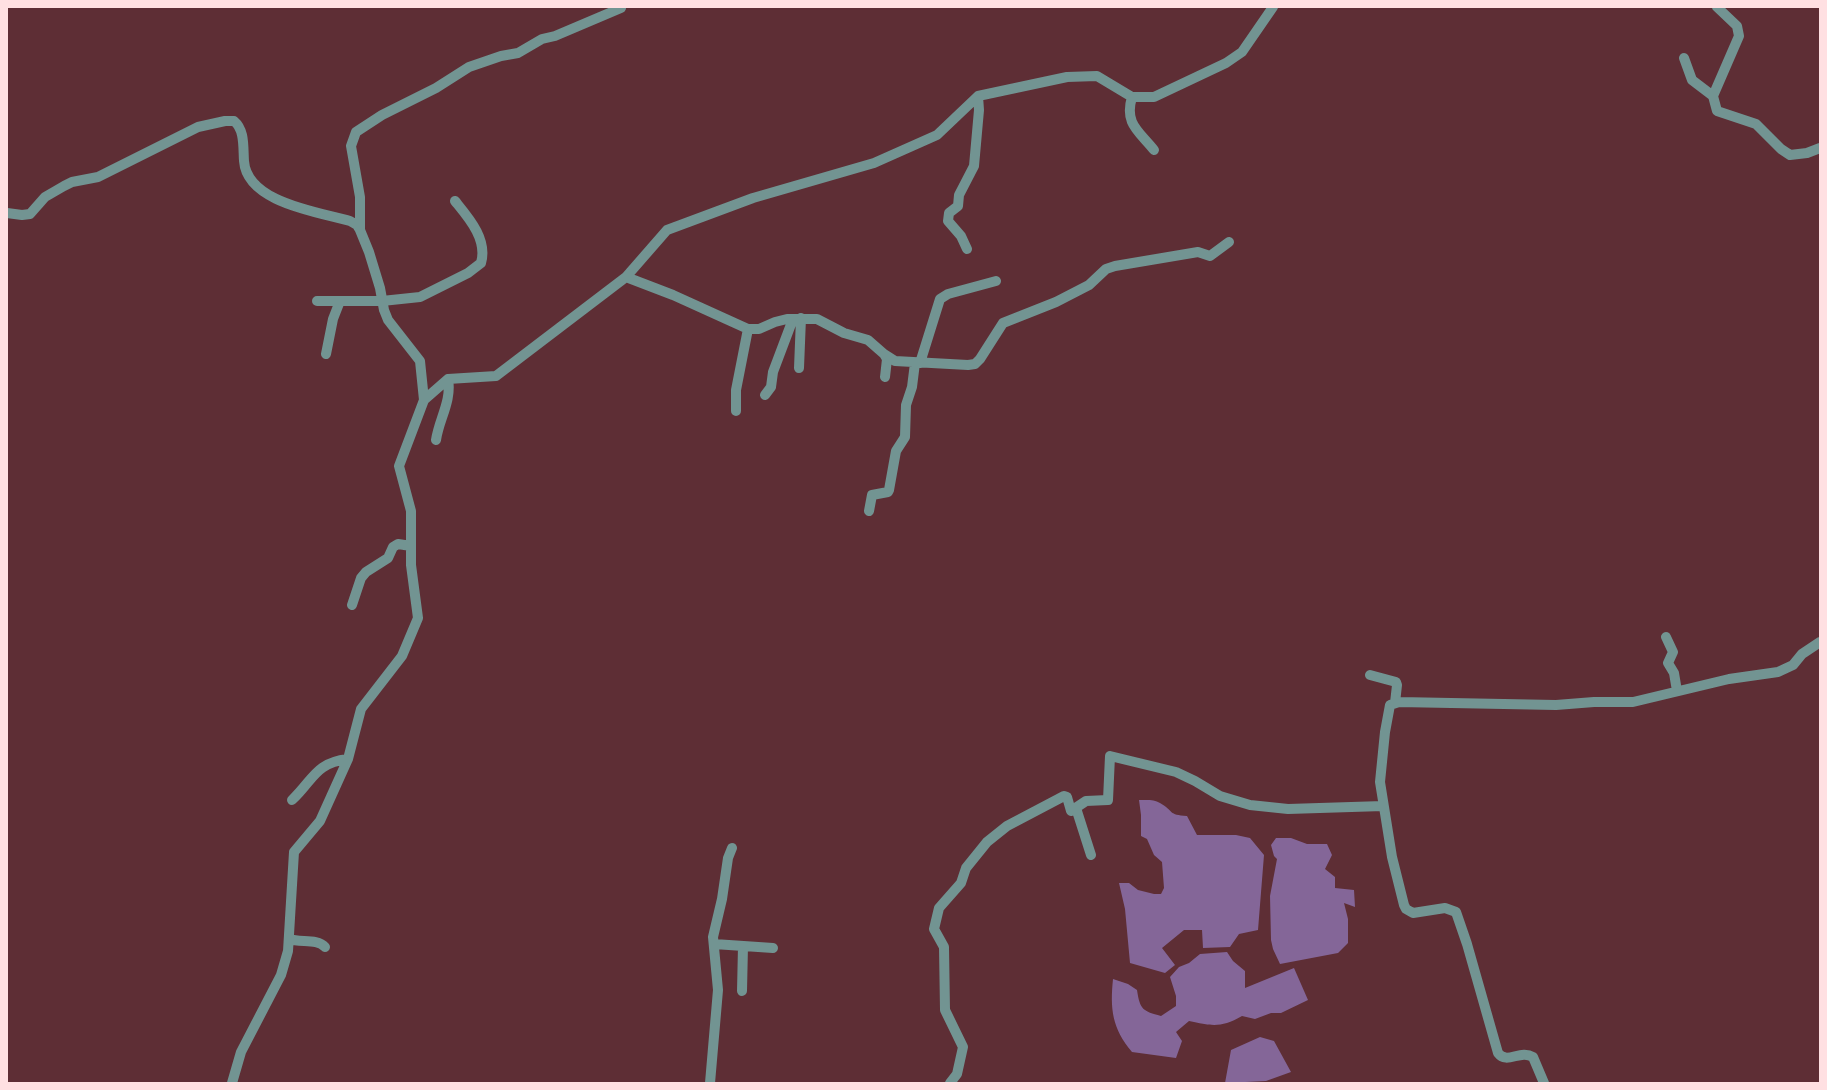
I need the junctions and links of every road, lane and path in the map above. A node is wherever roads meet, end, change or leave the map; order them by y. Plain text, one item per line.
1 (1273, 7) edge
2 (1717, 7) edge
3 (621, 8) dead end
4 (1684, 58) dead end
5 (978, 96) junction
6 (1713, 96) junction
7 (1132, 97) junction
8 (1820, 148) edge
9 (1154, 150) dead end
10 (455, 200) dead end
11 (7, 213) edge
12 (360, 230) junction
13 (1229, 242) dead end
14 (967, 249) dead end
15 (626, 277) junction
16 (996, 281) dead end
17 (317, 301) dead end
18 (340, 301) junction
19 (382, 301) junction
20 (797, 319) junction
21 (748, 329) junction
22 (326, 354) dead end
23 (884, 354) junction
24 (918, 363) junction
25 (799, 368) dead end
26 (885, 377) dead end
27 (448, 379) junction
28 (765, 395) dead end
29 (424, 400) junction
30 (736, 411) dead end
31 (436, 440) dead end
32 (869, 510) dead end
33 (411, 546) junction
34 (352, 605) dead end
35 (1666, 637) dead end
36 (1820, 642) edge
37 (1370, 675) dead end
38 (1677, 691) junction
39 (1395, 702) junction
40 (348, 759) junction
41 (292, 800) dead end
42 (1383, 806) junction
43 (1076, 808) junction
44 (732, 848) dead end
45 (1091, 855) dead end
46 (289, 939) junction
47 (714, 944) junction
48 (325, 946) dead end
49 (742, 946) junction
50 (773, 948) dead end
51 (742, 991) dead end
52 (232, 1083) edge
53 (710, 1083) edge
54 (950, 1083) edge
55 (1544, 1083) edge

1 - 7 street
2 - 6 street
3 - 12 street
4 - 6 street
5 - 7 street
5 - 14 street
5 - 15 street
6 - 8 street
7 - 9 street
10 - 19 street
11 - 12 street
12 - 19 street
13 - 24 street
15 - 21 street
15 - 27 street
16 - 24 street
17 - 18 street
18 - 19 street
18 - 22 street
19 - 29 street
20 - 21 street
20 - 23 street
20 - 25 street
20 - 28 street
21 - 30 street
23 - 24 street
23 - 26 street
24 - 32 street
27 - 29 street
27 - 31 street
29 - 33 street
33 - 34 street
33 - 40 street
35 - 38 street
36 - 38 street
37 - 39 street
38 - 39 street
39 - 42 street
40 - 41 street
40 - 46 street
42 - 43 street
42 - 55 street
43 - 45 street
43 - 54 street
44 - 47 street
46 - 48 street
46 - 52 street
47 - 49 street
47 - 53 street
49 - 50 street
49 - 51 street

